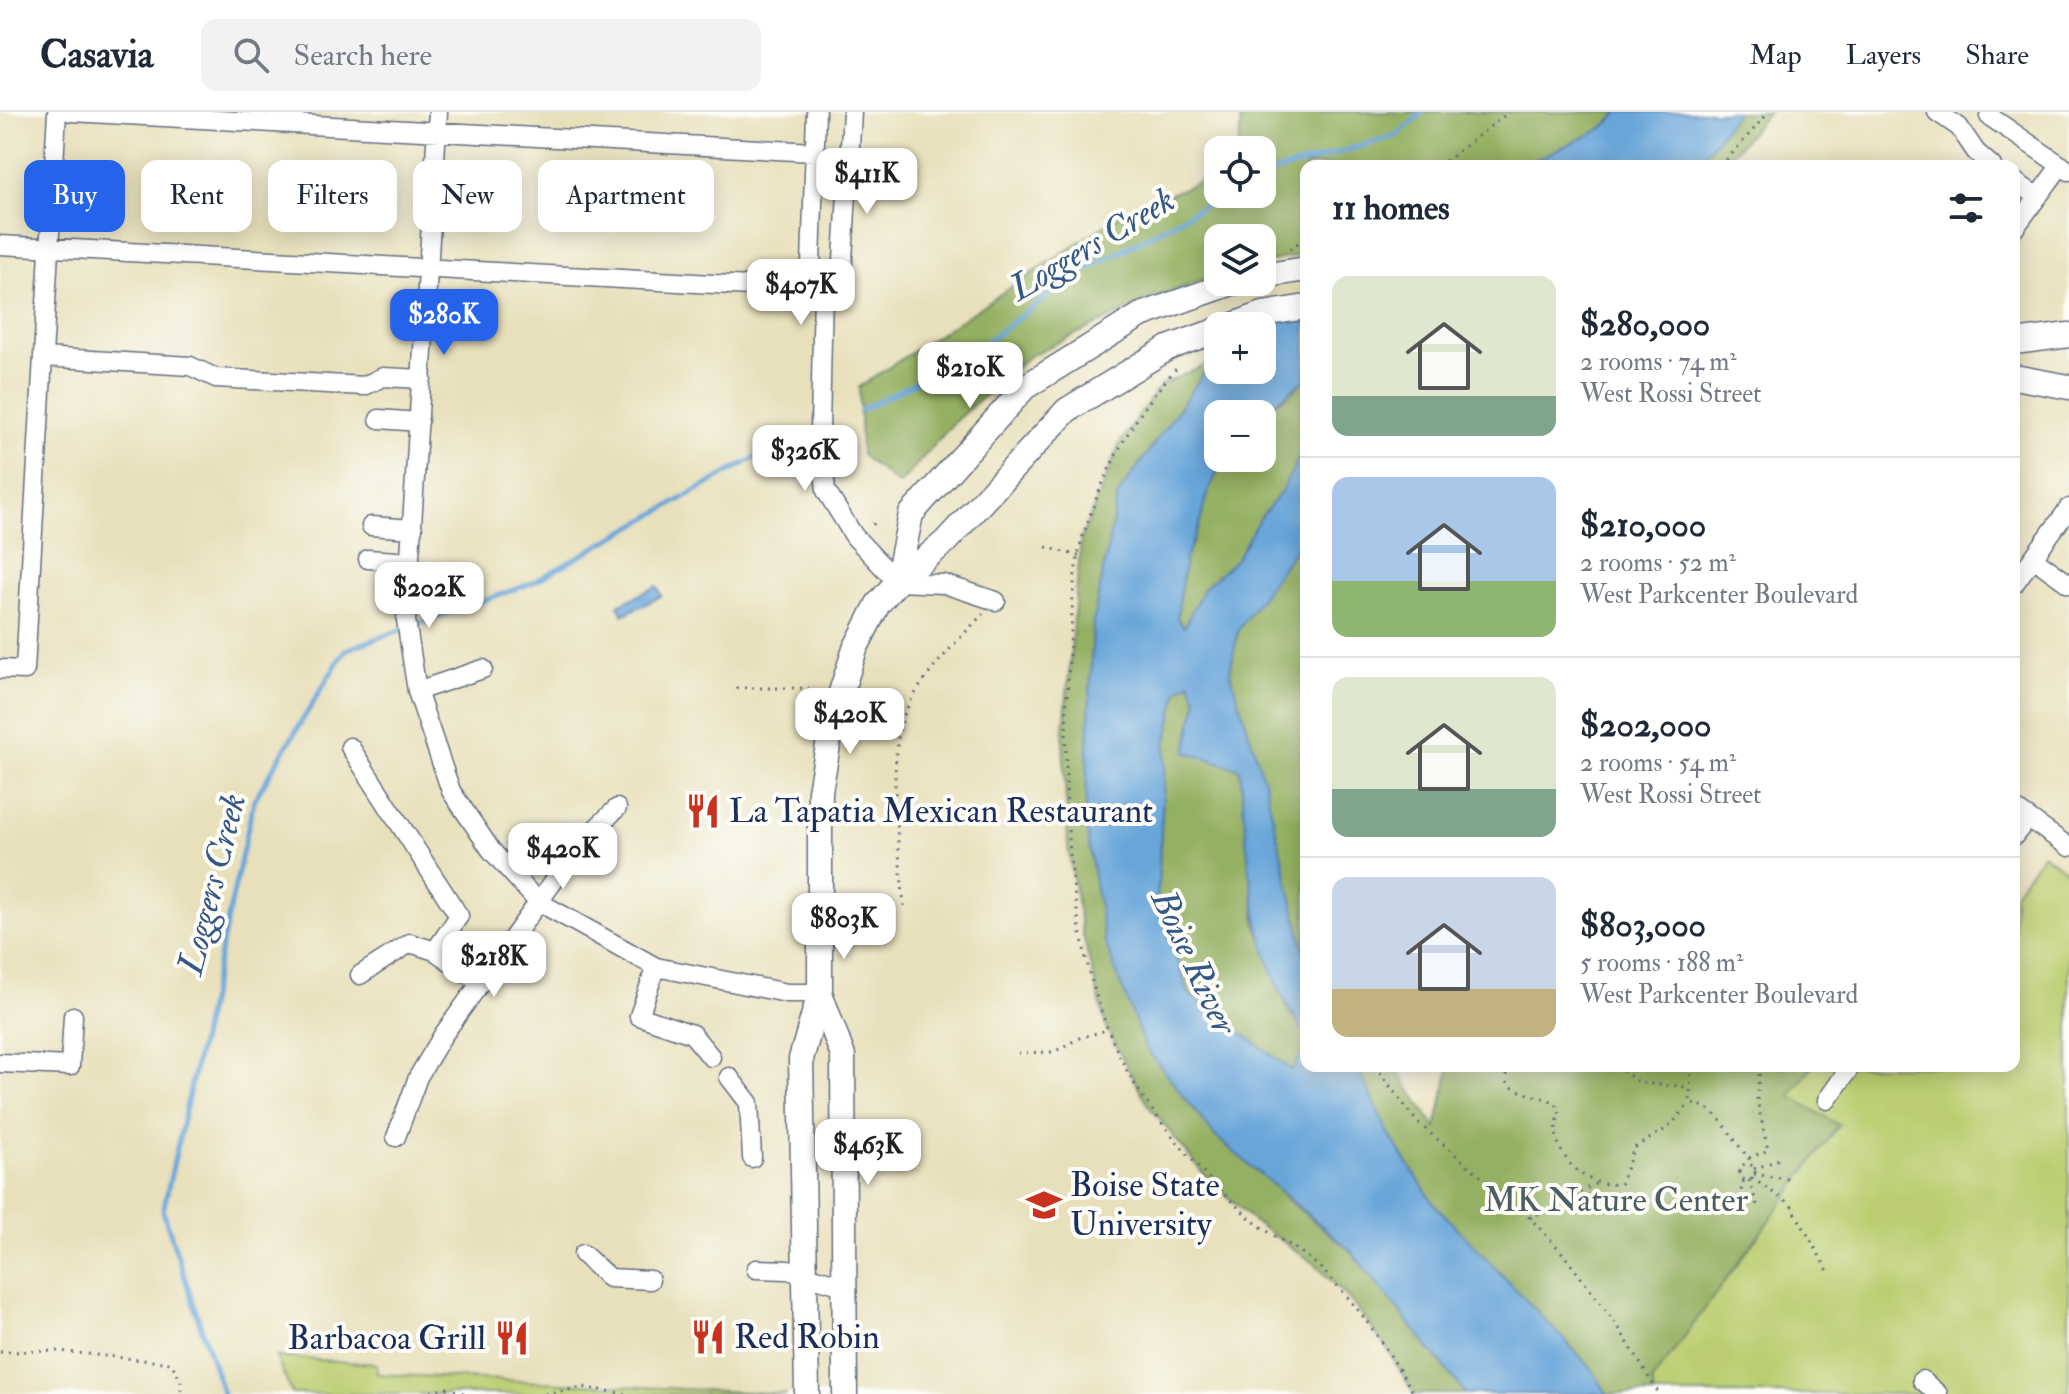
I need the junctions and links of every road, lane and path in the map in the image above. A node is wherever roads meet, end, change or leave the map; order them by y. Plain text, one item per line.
1 (57, 112) edge
2 (71, 112) edge
3 (438, 112) edge
4 (816, 112) edge
5 (852, 112) edge
6 (1509, 112) edge
7 (1769, 112) edge
8 (1937, 112) edge
9 (1989, 116) dead end
10 (437, 132) junction
11 (814, 152) junction
12 (1447, 160) edge
13 (1726, 160) edge
14 (1985, 160) edge
15 (2065, 168) edge
16 (2020, 185) edge
17 (2038, 197) junction
18 (2020, 221) edge
19 (0, 245) edge
20 (50, 247) junction
21 (427, 266) junction
22 (1300, 270) edge
23 (1276, 274) edge
24 (823, 290) junction
25 (1204, 293) edge
26 (1300, 308) edge
27 (1275, 312) edge
28 (2069, 335) edge
29 (1204, 338) edge
30 (2020, 341) edge
31 (1176, 355) junction
32 (43, 357) junction
33 (2020, 378) edge
34 (422, 379) junction
35 (2069, 387) edge
36 (379, 419) dead end
37 (419, 422) junction
38 (2069, 508) edge
39 (876, 519) dead end
40 (873, 525) dead end
41 (371, 526) dead end
42 (413, 529) junction
43 (1046, 547) dead end
44 (1079, 556) junction
45 (2033, 558) junction
46 (368, 559) dead end
47 (411, 562) junction
48 (2020, 576) edge
49 (897, 582) junction
50 (2069, 584) edge
51 (996, 601) joint
52 (0, 669) edge
53 (483, 669) dead end
54 (736, 688) dead end
55 (809, 688) dead end
56 (417, 691) junction
57 (350, 747) dead end
58 (617, 808) dead end
59 (2021, 813) edge
60 (2069, 847) edge
61 (537, 901) junction
62 (904, 906) dead end
63 (435, 951) junction
64 (656, 967) junction
65 (360, 975) dead end
66 (480, 982) junction
67 (820, 993) junction
68 (73, 1016) dead end
69 (1107, 1030) junction
70 (1018, 1053) dead end
71 (711, 1057) dead end
72 (0, 1063) edge
73 (1380, 1072) edge
74 (1506, 1072) edge
75 (1624, 1072) edge
76 (1690, 1072) edge
77 (1759, 1072) edge
78 (1847, 1072) edge
79 (729, 1077) dead end
80 (1689, 1087) junction
81 (1827, 1100) dead end
82 (1690, 1103) junction
83 (396, 1137) dead end
84 (752, 1158) dead end
85 (1749, 1158) junction
86 (1779, 1159) dead end
87 (1748, 1165) junction
88 (1751, 1176) junction
89 (1793, 1180) dead end
90 (1597, 1183) junction
91 (1737, 1206) dead end
92 (1758, 1208) dead end
93 (1530, 1218) junction
94 (583, 1254) dead end
95 (756, 1269) dead end
96 (1828, 1271) dead end
97 (805, 1275) junction
98 (650, 1280) dead end
99 (844, 1286) junction
100 (0, 1352) edge
101 (1922, 1380) dead end
102 (181, 1394) edge
103 (423, 1394) edge
104 (467, 1394) edge
105 (545, 1394) edge
106 (625, 1394) edge
107 (807, 1394) edge
108 (845, 1394) edge
109 (1414, 1394) edge
110 (1659, 1394) edge
111 (1938, 1394) edge

1 - 20 street
2 - 10 street
3 - 10 street
4 - 11 street
5 - 24 street
6 - 12 path
7 - 13 path
8 - 14 street
9 - 15 street
10 - 11 street
10 - 21 street
11 - 24 street
15 - 17 street
16 - 17 street
17 - 18 street
19 - 20 street
20 - 21 street
20 - 32 street
21 - 24 street
21 - 34 street
22 - 23 main road, bridge
24 - 49 street
25 - 49 main road
26 - 27 main road
28 - 30 main road
29 - 31 main road, bridge
31 - 44 path
31 - 49 main road
32 - 34 street
32 - 52 street
33 - 35 main road
34 - 37 street
36 - 37 street
37 - 42 street
38 - 45 street
39 - 40 path
41 - 42 street
42 - 47 street
43 - 44 path
44 - 69 path
45 - 48 street
45 - 50 street
46 - 47 street
47 - 56 street
49 - 51 street
49 - 67 main road
51 - 62 path
53 - 56 street
54 - 55 path
56 - 61 street
57 - 63 street
58 - 61 street
59 - 60 street
61 - 64 street
61 - 66 street
63 - 65 street
63 - 66 street
64 - 67 street
64 - 71 street
66 - 83 street
67 - 97 main road
67 - 99 main road
68 - 72 street
69 - 70 path
69 - 109 path
73 - 93 path
74 - 90 path
75 - 80 path
76 - 80 path
77 - 85 path
78 - 81 street
79 - 84 street
80 - 82 path
82 - 85 path
82 - 90 path
85 - 87 path
86 - 88 path
87 - 88 path
87 - 88 path
88 - 89 path
88 - 91 path
88 - 92 path
88 - 96 path
90 - 93 path
93 - 110 path
94 - 98 street
95 - 97 street
97 - 99 street
97 - 107 main road
99 - 108 main road
100 - 102 path
101 - 111 street
103 - 104 path
105 - 106 path

